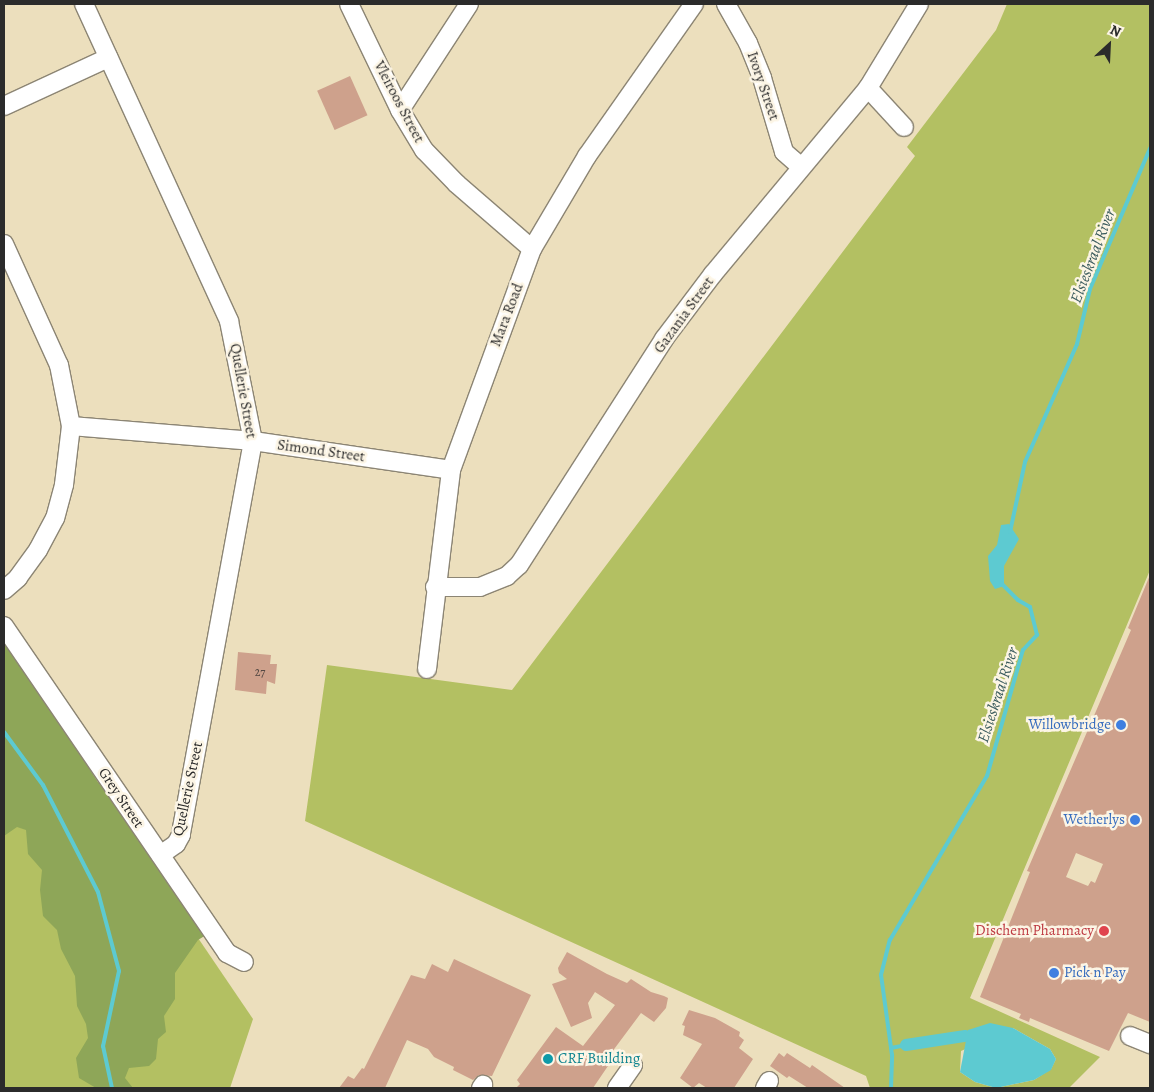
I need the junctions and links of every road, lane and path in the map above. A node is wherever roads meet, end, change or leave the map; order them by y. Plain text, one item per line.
1 (84, 4) edge
2 (349, 4) edge
3 (470, 4) edge
4 (694, 4) edge
5 (726, 4) edge
6 (919, 4) edge
7 (108, 58) junction
8 (868, 88) junction
9 (4, 106) edge
10 (400, 110) junction
11 (904, 126) dead end
12 (801, 167) junction
13 (4, 244) edge
14 (532, 249) junction
15 (71, 426) junction
16 (253, 442) junction
17 (451, 470) junction
18 (435, 587) junction
19 (4, 590) edge
20 (4, 626) edge
21 (427, 669) dead end
22 (160, 855) junction
23 (244, 962) dead end
24 (1130, 1036) dead end
25 (1150, 1044) edge
26 (633, 1065) dead end
27 (617, 1088) edge

1 - 7 street, Quellerie Street
2 - 10 street, Vleiroos Street
3 - 10 street
4 - 14 street, Mara Road
5 - 12 street, Ivory Street
6 - 8 street, Gazania Street
7 - 9 street
7 - 16 street, Quellerie Street
8 - 11 street
8 - 12 street, Gazania Street
10 - 14 street, Vleiroos Street
12 - 18 street, Gazania Street
13 - 15 street
14 - 17 street, Mara Road
15 - 16 street, Simond Street
15 - 19 street
16 - 17 street, Simond Street
16 - 22 street, Quellerie Street
17 - 18 street, Mara Road
18 - 21 street, Mara Road
20 - 22 street, Grey Street
22 - 23 street, Grey Street
24 - 25 street
26 - 27 street

